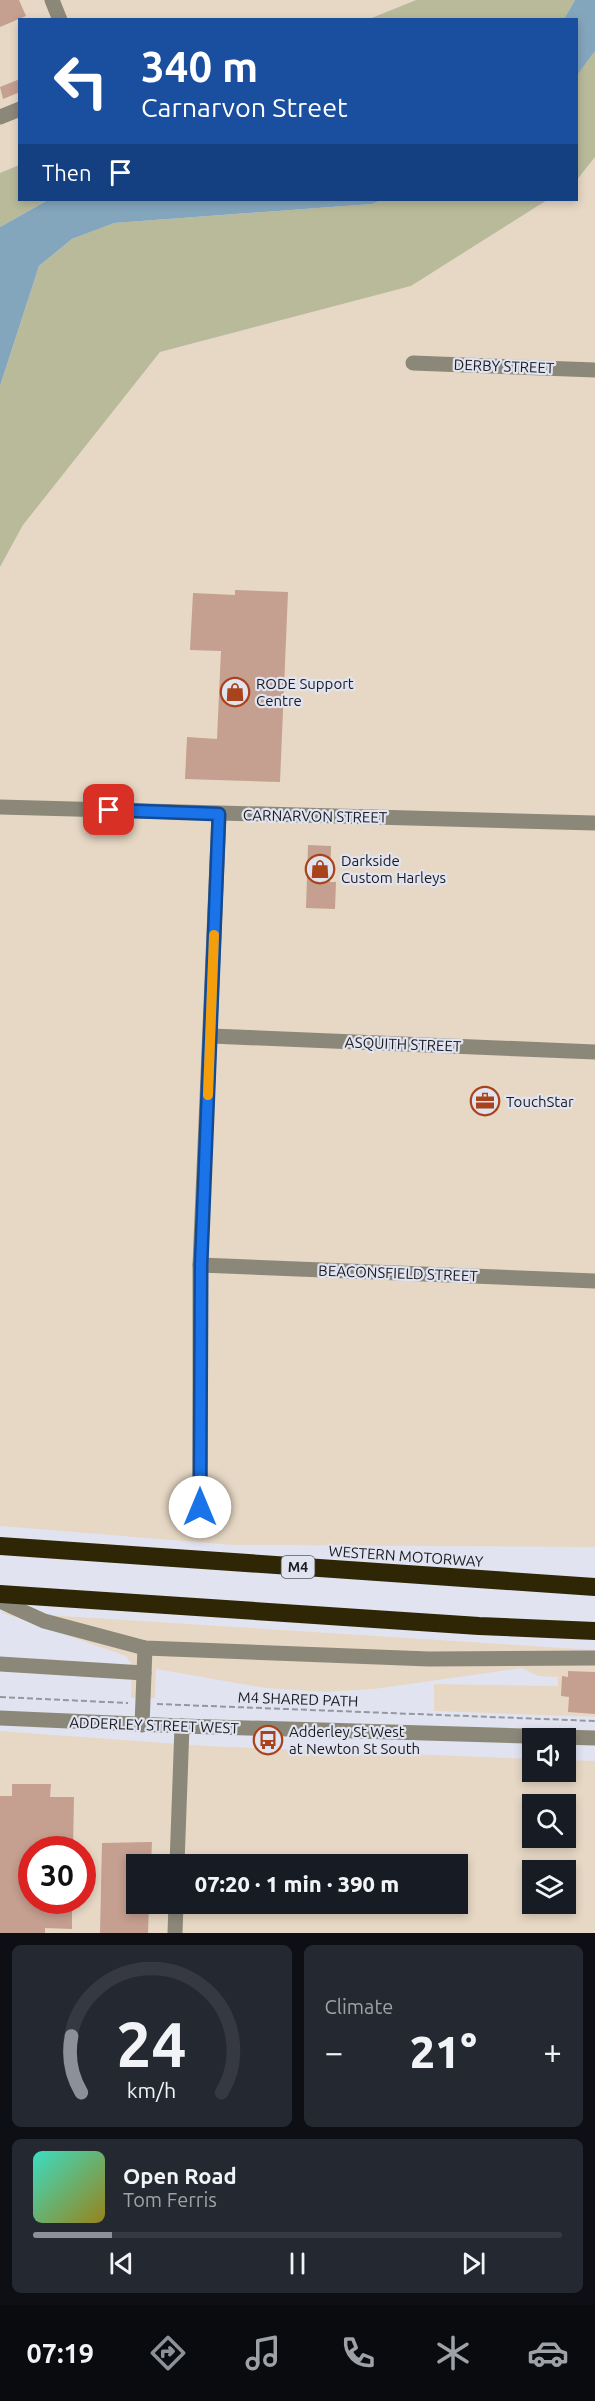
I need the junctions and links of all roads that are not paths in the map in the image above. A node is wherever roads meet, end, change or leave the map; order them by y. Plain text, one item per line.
1 (52, 0) edge
2 (59, 18) edge
3 (18, 110) edge
4 (0, 117) edge
5 (412, 363) dead end
6 (595, 370) edge
7 (0, 807) edge
8 (219, 814) junction
9 (595, 823) edge
10 (211, 1036) junction
11 (595, 1052) edge
12 (201, 1265) junction
13 (595, 1281) edge
14 (200, 1507) dead end
15 (0, 1546) edge
16 (595, 1587) edge
17 (0, 1594) edge
18 (0, 1601) edge
19 (595, 1631) edge
20 (145, 1648) junction
21 (595, 1658) edge
22 (0, 1664) edge
23 (144, 1673) junction
24 (0, 1718) edge
25 (142, 1725) junction
26 (182, 1726) junction
27 (595, 1738) edge
28 (177, 1854) edge
29 (176, 1914) edge
30 (175, 1933) edge

1 - 2 street
3 - 4 street
5 - 6 street, DERBY STREET
7 - 8 street, CARNARVON STREET
8 - 9 street, CARNARVON STREET
8 - 10 street
10 - 11 street, ASQUITH STREET
10 - 12 street
12 - 13 street, BEACONSFIELD STREET
12 - 14 street
15 - 16 highway, WESTERN MOTORWAY / M4
17 - 19 highway
18 - 20 street
20 - 21 street
20 - 23 street
22 - 23 street
23 - 25 street
24 - 25 street, ADDERLEY STREET WEST
25 - 26 street, ADDERLEY STREET WEST
26 - 27 street, ADDERLEY STREET WEST
26 - 28 street
29 - 30 street

